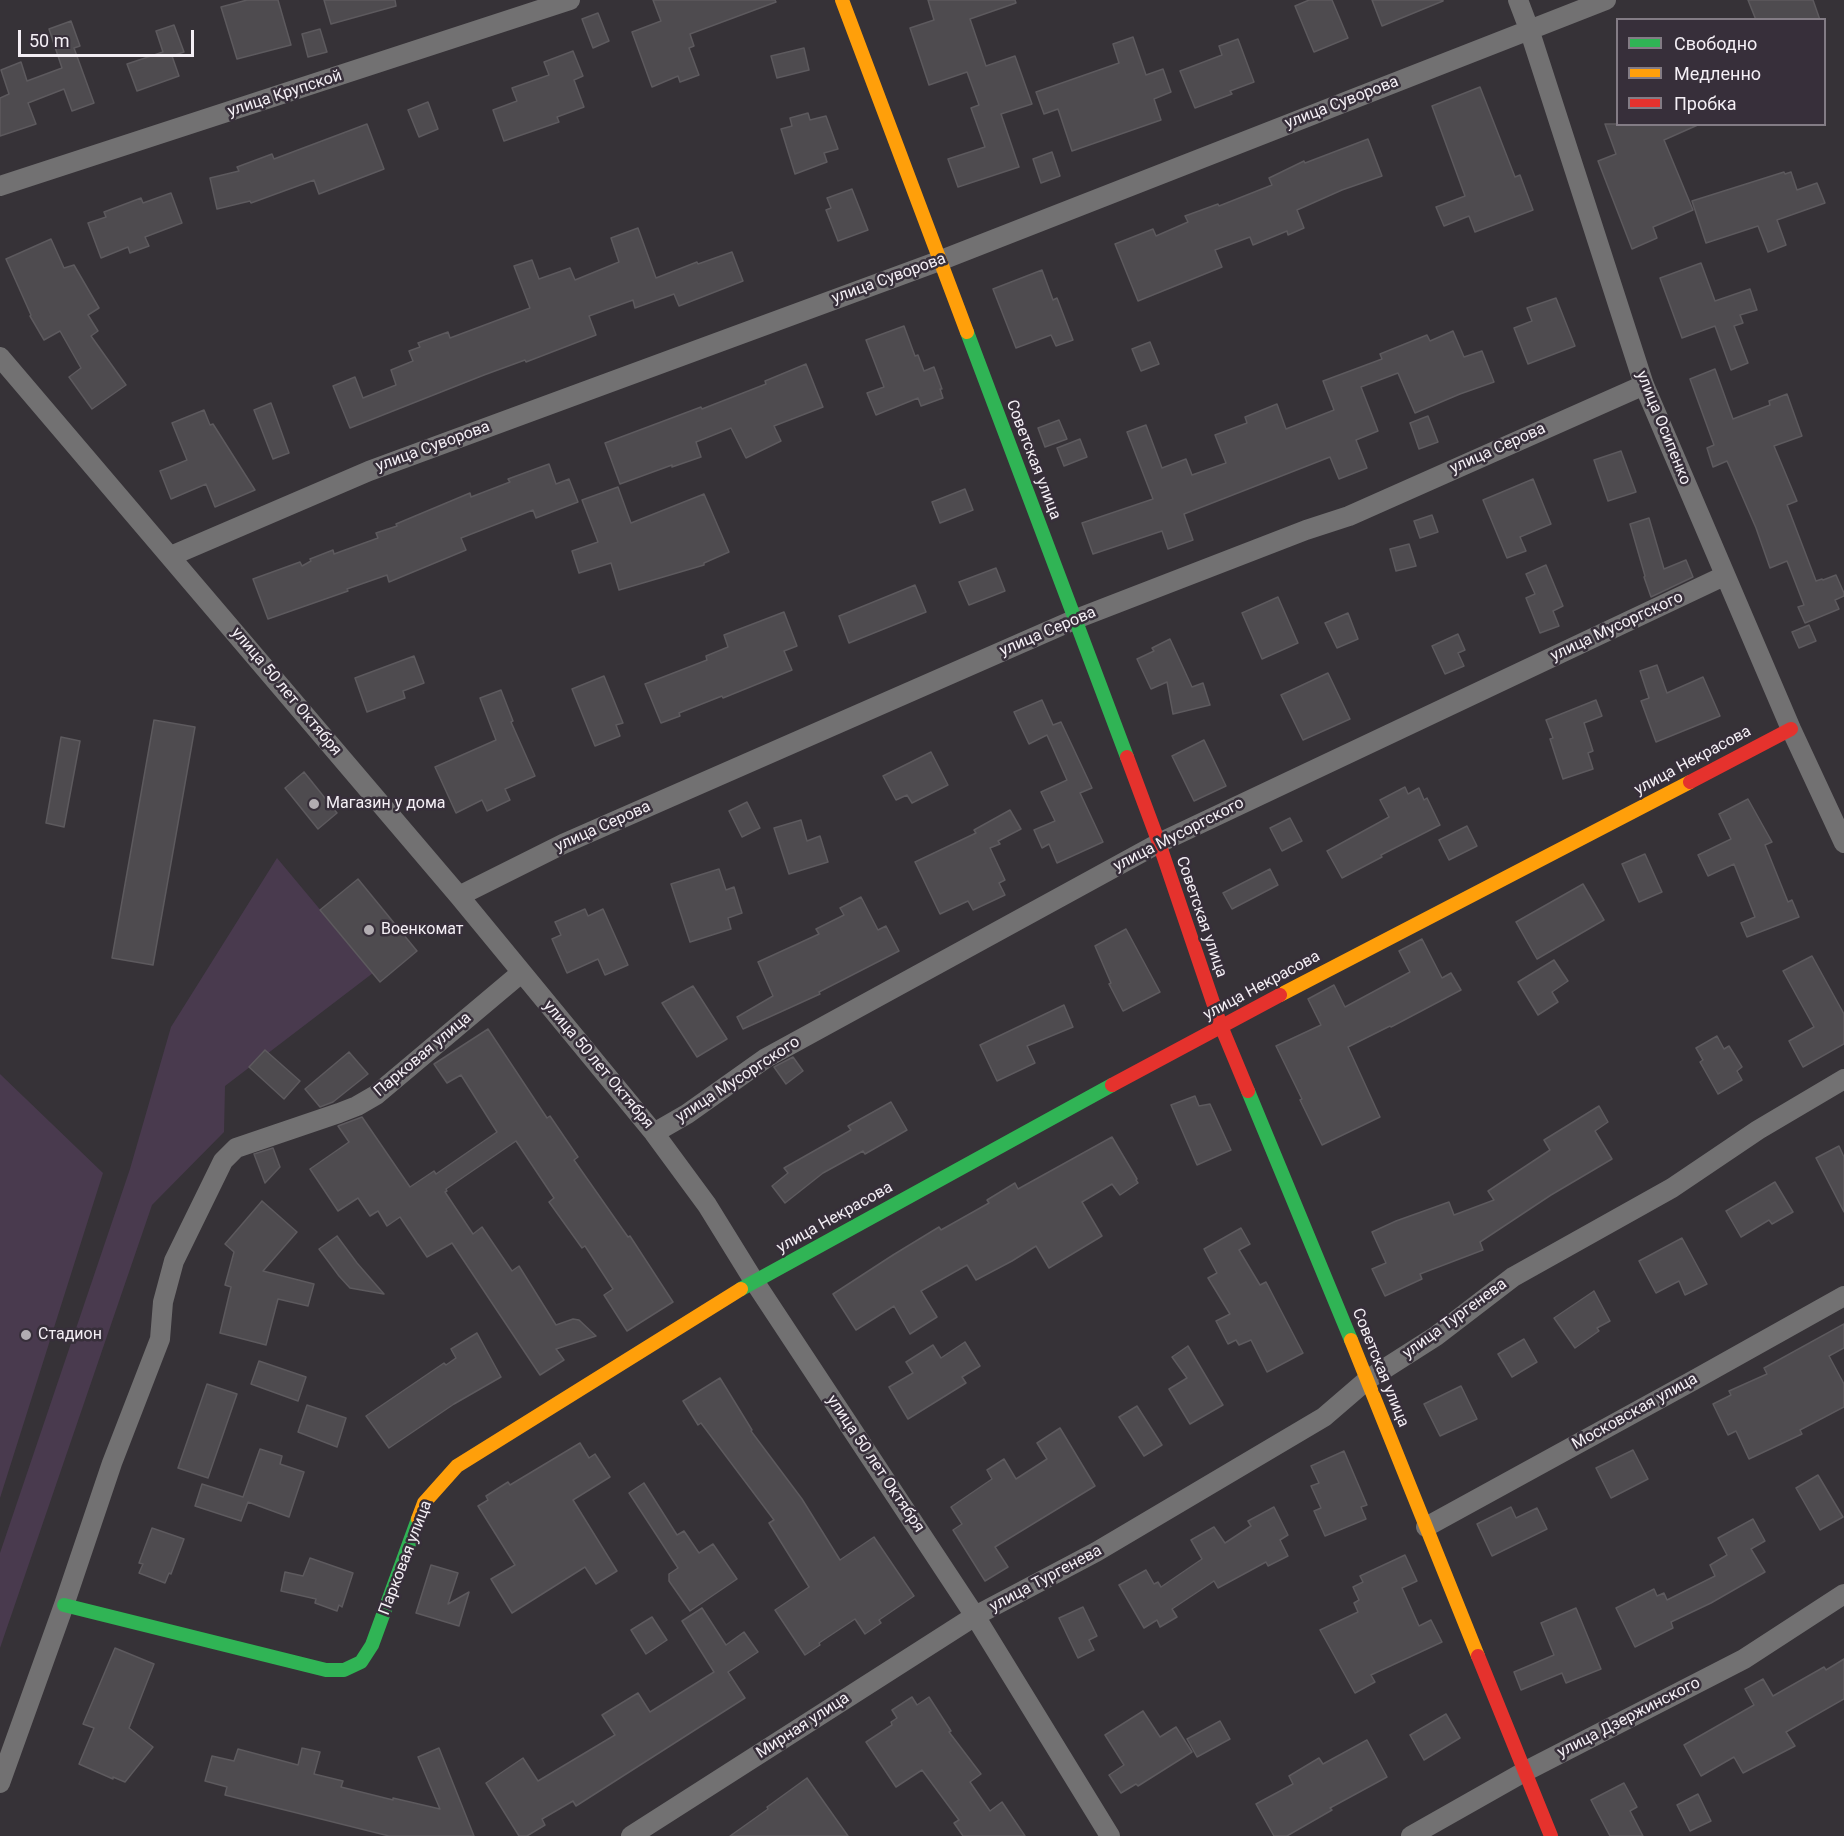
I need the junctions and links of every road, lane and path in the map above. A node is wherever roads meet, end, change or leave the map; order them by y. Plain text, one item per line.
1 (570, 0) edge
2 (842, 0) edge
3 (1518, 0) edge
4 (1606, 0) edge
5 (1529, 29) junction
6 (0, 186) edge
7 (939, 261) junction
8 (0, 357) edge
9 (1644, 385) junction
10 (171, 556) junction
11 (1724, 576) junction
12 (1076, 619) junction
13 (1791, 729) junction
14 (1159, 843) junction
15 (1844, 843) edge
16 (459, 896) junction
17 (521, 973) junction
18 (1221, 1026) junction
19 (1844, 1079) edge
20 (654, 1133) junction
21 (754, 1281) junction
22 (1844, 1296) edge
23 (1367, 1380) junction
24 (1426, 1527) junction
25 (1844, 1594) edge
26 (64, 1605) junction
27 (975, 1616) junction
28 (1524, 1772) junction
29 (0, 1783) edge
30 (631, 1836) edge
31 (1110, 1836) edge
32 (1411, 1836) edge
33 (1551, 1836) edge

1 - 6 street, улица Крупской
2 - 7 street, Советская улица
3 - 5 street, улица Осипенко
4 - 5 street, улица Суворова
5 - 7 street, улица Суворова
5 - 9 street, улица Осипенко
7 - 10 street, улица Суворова
7 - 12 street, Советская улица
8 - 10 street, улица 50 лет Октября
9 - 11 street, улица Осипенко
9 - 12 street, улица Серова
10 - 16 street, улица 50 лет Октября
11 - 13 street, улица Осипенко
11 - 14 street, улица Мусоргского
12 - 14 street, Советская улица
12 - 16 street, улица Серова
13 - 15 street, улица Осипенко
13 - 18 street, улица Некрасова
14 - 18 street, Советская улица
14 - 20 street, улица Мусоргского
16 - 17 street, улица 50 лет Октября
17 - 20 street, улица 50 лет Октября
17 - 26 street, Парковая улица
18 - 21 street, улица Некрасова
18 - 23 street, Советская улица
19 - 23 street, улица Тургенева
20 - 21 street, улица 50 лет Октября
21 - 26 street, Парковая улица
21 - 27 street, улица 50 лет Октября
22 - 24 street, Московская улица
23 - 24 street, Советская улица
23 - 27 street, улица Тургенева
24 - 28 street, Советская улица
25 - 28 street, улица Дзержинского
26 - 29 street, Парковая улица
27 - 30 street, Мирная улица
27 - 31 street, улица 50 лет Октября
28 - 32 street, улица Дзержинского
28 - 33 street, Советская улица

